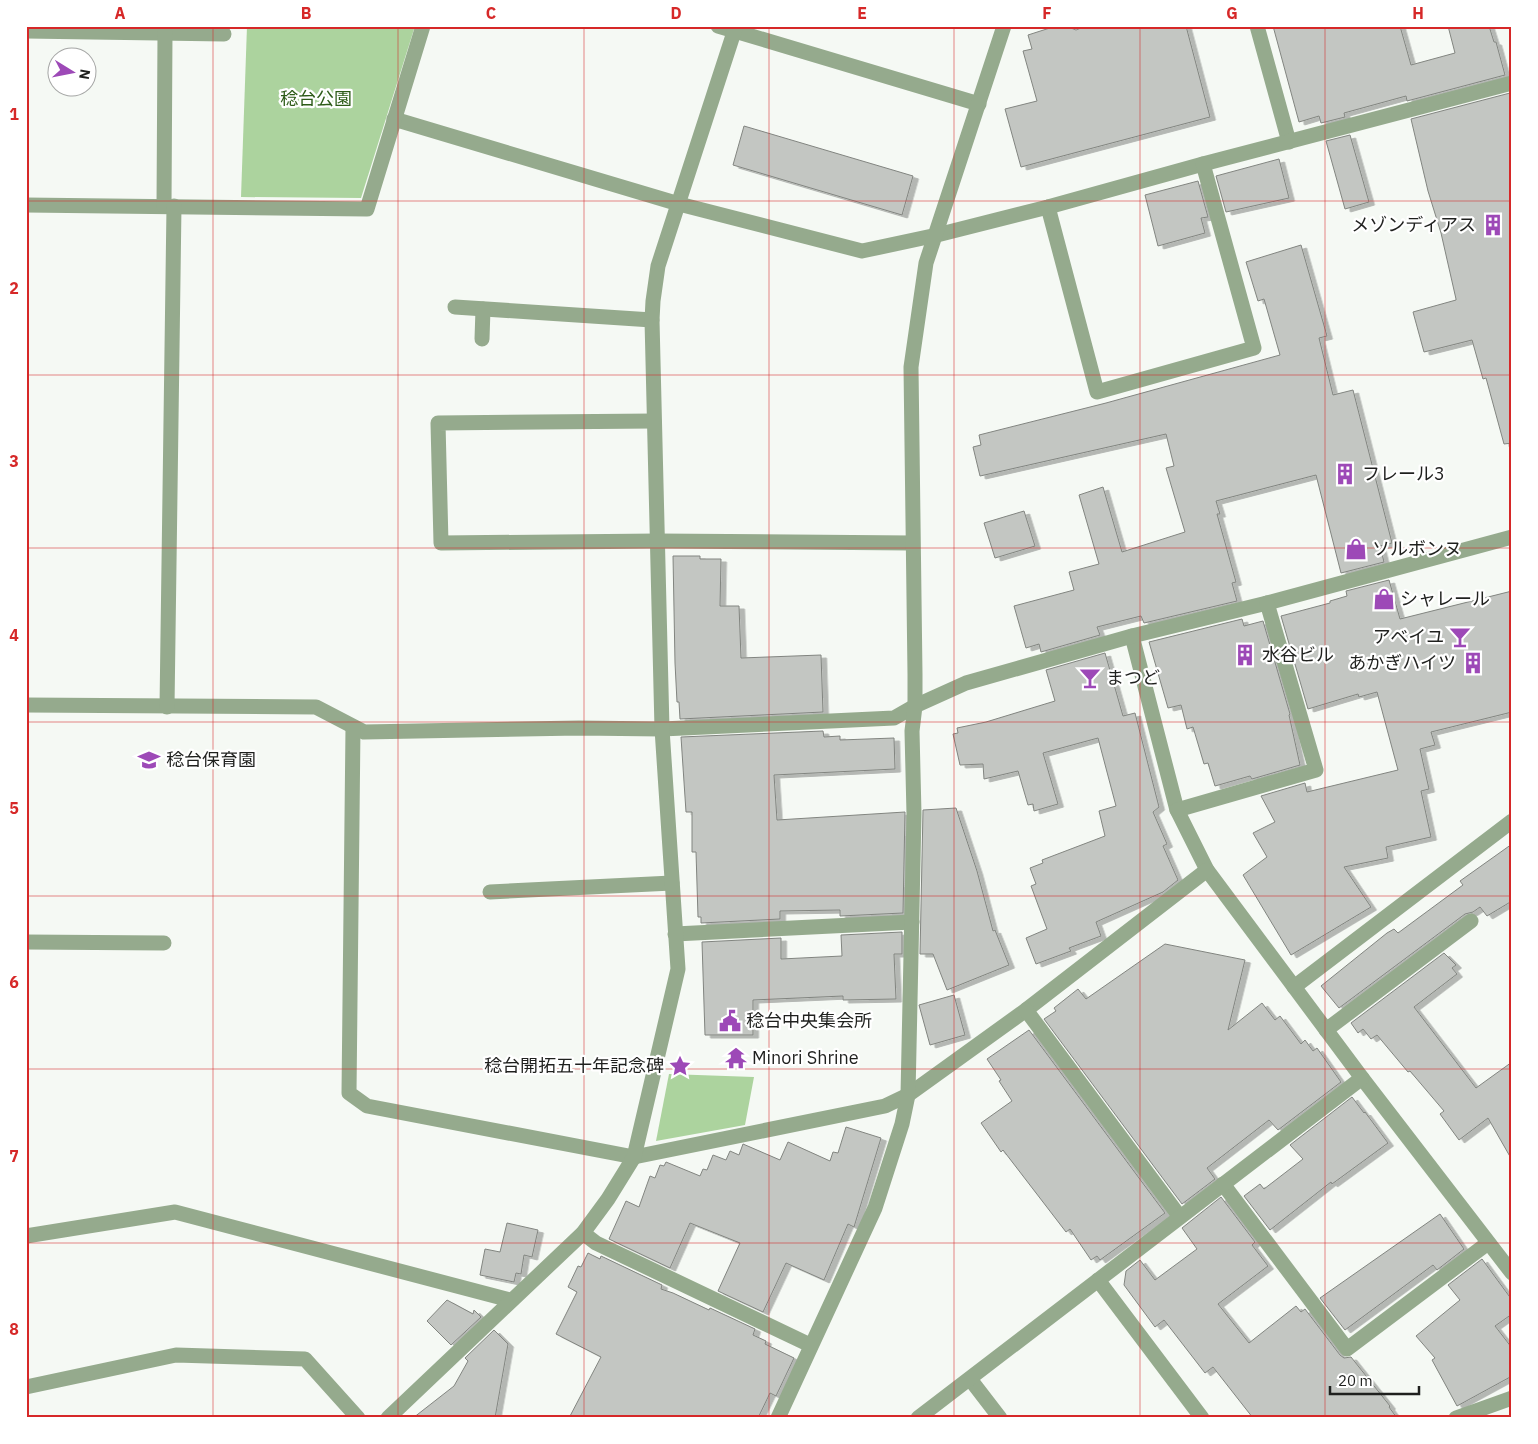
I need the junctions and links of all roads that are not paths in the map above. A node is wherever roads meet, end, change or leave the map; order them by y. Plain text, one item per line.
1 (423, 26) edge
2 (718, 26) edge
3 (1004, 26) edge
4 (1258, 26) edge
5 (735, 29) edge
6 (26, 31) edge
7 (165, 33) junction
8 (224, 34) dead end
9 (1512, 83) edge
10 (979, 104) junction
11 (394, 119) junction
12 (1289, 142) junction
13 (1203, 164) junction
14 (679, 204) junction
15 (26, 205) edge
16 (169, 206) junction
17 (1048, 207) junction
18 (937, 235) junction
19 (455, 307) dead end
20 (483, 309) junction
21 (652, 320) junction
22 (482, 339) dead end
23 (654, 421) junction
24 (1512, 537) edge
25 (657, 541) junction
26 (912, 543) junction
27 (1267, 603) junction
28 (1132, 636) junction
29 (26, 705) edge
30 (915, 706) junction
31 (167, 707) junction
32 (353, 727) junction
33 (662, 729) junction
34 (1177, 810) junction
35 (1512, 821) edge
36 (1206, 870) junction
37 (672, 883) junction
38 (490, 892) dead end
39 (1472, 921) dead end
40 (912, 922) junction
41 (675, 934) junction
42 (26, 942) edge
43 (164, 943) dead end
44 (1294, 987) junction
45 (1026, 1010) junction
46 (1326, 1030) junction
47 (1362, 1078) junction
48 (908, 1095) junction
49 (634, 1157) junction
50 (1223, 1184) junction
51 (1180, 1217) junction
52 (583, 1233) junction
53 (26, 1236) edge
54 (1488, 1243) junction
55 (1512, 1273) edge
56 (1098, 1280) junction
57 (510, 1300) junction
58 (810, 1345) junction
59 (970, 1379) junction
60 (26, 1387) edge
61 (1512, 1398) edge
62 (358, 1418) edge
63 (388, 1418) edge
64 (778, 1418) edge
65 (918, 1418) edge
66 (1000, 1418) edge
67 (1202, 1418) edge
68 (1456, 1418) edge

1 - 11 street
2 - 5 street
3 - 10 street
4 - 12 street
5 - 10 street
5 - 14 street
6 - 7 street
7 - 8 street
7 - 16 street
9 - 12 street
10 - 18 street
11 - 14 street
11 - 16 street
12 - 13 street
13 - 17 street
13 - 17 street
14 - 18 street
14 - 21 street
15 - 16 street
16 - 31 street
17 - 18 street
18 - 26 street
19 - 20 street
20 - 21 street
20 - 22 street
21 - 23 street
23 - 25 street
23 - 25 street
24 - 27 street
25 - 26 street
25 - 33 street
26 - 30 street
27 - 28 street
27 - 34 street
28 - 30 street
28 - 34 street
29 - 31 street
30 - 33 street
30 - 40 street
31 - 32 street
32 - 33 street
32 - 49 street
33 - 37 street
34 - 36 street
35 - 44 street
36 - 44 street
36 - 45 street
37 - 38 street
37 - 41 street
39 - 46 street
40 - 41 street
40 - 48 street
41 - 49 street
42 - 43 street
44 - 46 street
45 - 48 street
45 - 51 street
46 - 47 street
47 - 50 street
47 - 54 street
48 - 49 street
48 - 58 street
49 - 52 street
50 - 51 street
50 - 54 street
51 - 56 street
52 - 57 street
52 - 58 street
53 - 57 street
54 - 55 street
56 - 59 street
56 - 67 street
57 - 63 street
58 - 64 street
59 - 65 street
59 - 66 street
60 - 62 street
61 - 68 street

